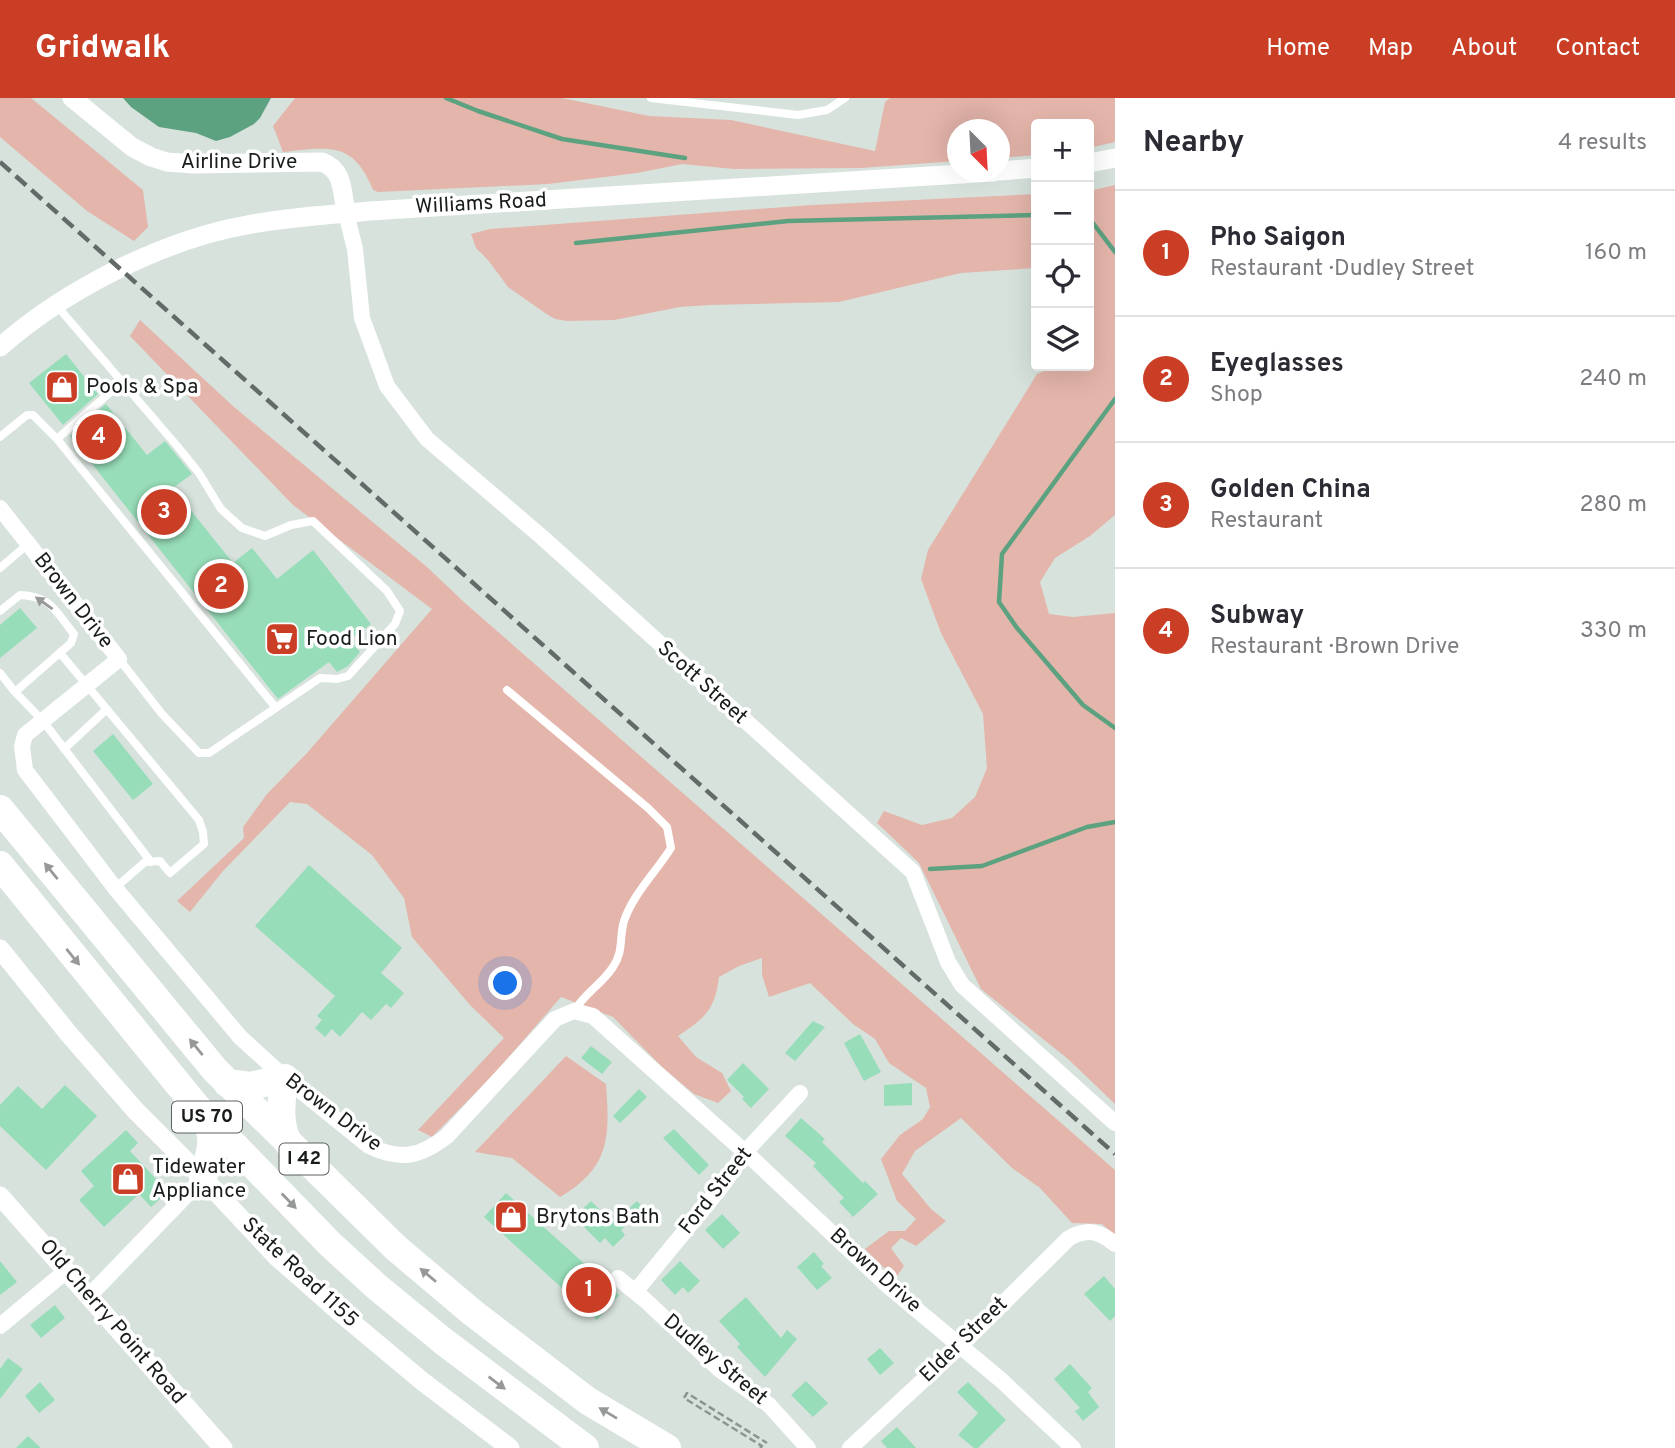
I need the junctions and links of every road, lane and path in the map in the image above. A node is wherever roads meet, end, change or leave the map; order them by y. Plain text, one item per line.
1 (72, 98) edge
2 (651, 98) edge
3 (845, 98) edge
4 (1115, 158) edge
5 (1094, 162) edge
6 (1031, 168) edge
7 (1010, 170) edge
8 (947, 175) edge
9 (346, 213) junction
10 (56, 305) junction
11 (0, 347) edge
12 (123, 381) junction
13 (0, 437) edge
14 (57, 439) junction
15 (0, 508) edge
16 (28, 544) junction
17 (0, 568) edge
18 (0, 611) edge
19 (60, 653) junction
20 (119, 659) junction
21 (0, 673) edge
22 (87, 685) junction
23 (507, 690) dead end
24 (15, 692) junction
25 (276, 708) junction
26 (107, 709) junction
27 (43, 721) junction
28 (64, 749) junction
29 (0, 808) edge
30 (151, 862) junction
31 (0, 865) edge
32 (115, 888) junction
33 (0, 949) edge
34 (574, 1012) junction
35 (285, 1078) junction
36 (227, 1083) junction
37 (800, 1093) dead end
38 (196, 1106) junction
39 (1115, 1124) edge
40 (288, 1143) junction
41 (745, 1153) junction
42 (264, 1175) junction
43 (203, 1178) junction
44 (0, 1196) edge
45 (1115, 1244) edge
46 (66, 1271) junction
47 (618, 1278) dead end
48 (635, 1292) junction
49 (89, 1296) junction
50 (0, 1326) edge
51 (960, 1346) junction
52 (767, 1443) dead end
53 (762, 1447) edge
54 (223, 1448) edge
55 (510, 1448) edge
56 (585, 1448) edge
57 (667, 1448) edge
58 (808, 1448) edge
59 (850, 1448) edge
60 (1073, 1448) edge

1 - 9 street, Airline Drive
2 - 3 lane
4 - 5 street
6 - 7 street
8 - 9 street, Williams Road
9 - 10 street, Williams Road
9 - 39 street, Scott Street
10 - 11 street, Williams Road
10 - 12 lane
12 - 14 lane
12 - 25 lane
13 - 14 lane
14 - 25 lane
15 - 16 street, Brown Drive
16 - 17 lane
16 - 20 street, Brown Drive
19 -> 18 lane
19 - 22 lane
19 - 24 lane
20 - 22 street, Brown Drive
20 - 25 lane
21 - 24 lane
22 - 26 lane
22 - 27 street, Brown Drive
23 - 34 lane
24 - 27 lane
26 - 28 lane
26 - 30 lane
27 - 28 lane
27 - 32 street, Brown Drive
28 - 30 lane
36 -> 29 highway, I 42
30 - 32 lane
31 -> 38 highway, US 70
32 - 35 street, Brown Drive
33 - 43 street, State Road 1155
34 - 35 street, Brown Drive
34 - 41 street, Brown Drive
35 - 36 highway
35 - 40 highway
36 - 40 highway, I 42
37 - 41 street, Ford Street
38 - 42 highway, US 70
38 - 43 highway
57 -> 40 highway, I 42
41 - 48 street, Ford Street
41 - 51 street, Brown Drive
42 - 43 highway
42 -> 56 highway, US 70
43 - 49 street
43 - 55 street, State Road 1155
44 - 46 street, Old Cherry Point Road
45 - 51 street, Elder Street
46 - 49 street, Old Cherry Point Road
46 - 50 street
47 - 48 street, Dudley Street
48 - 58 street, Dudley Street
49 - 54 street, Old Cherry Point Road
51 - 59 street, Elder Street
51 - 60 street, Brown Drive
52 - 53 path

